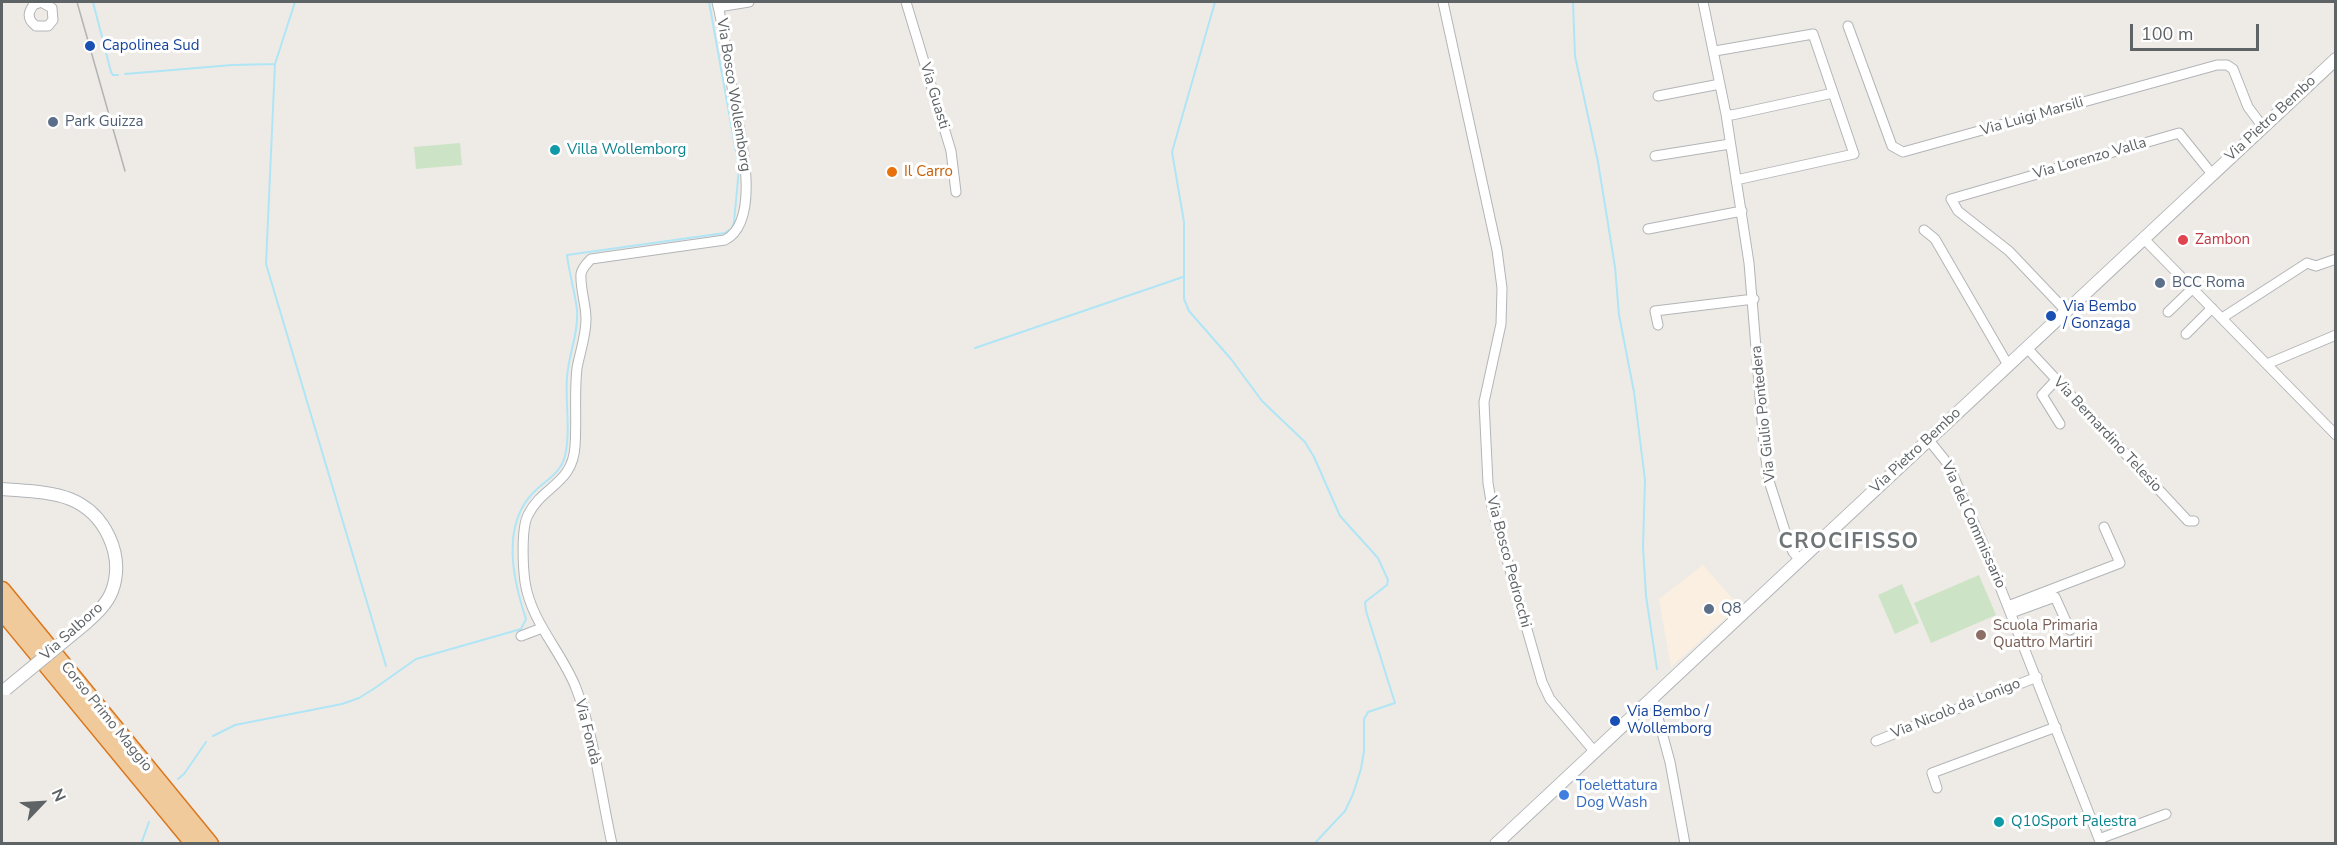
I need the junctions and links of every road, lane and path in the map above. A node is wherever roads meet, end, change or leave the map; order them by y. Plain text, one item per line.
1 (749, 2) edge
2 (906, 2) edge
3 (1443, 2) edge
4 (1703, 2) edge
5 (35, 3) edge
6 (718, 4) edge
7 (54, 7) edge
8 (1848, 26) dead end
9 (1714, 51) junction
10 (2336, 59) edge
11 (1720, 84) junction
12 (1833, 93) junction
13 (1658, 96) dead end
14 (1726, 114) junction
15 (2263, 127) junction
16 (1730, 144) junction
17 (1655, 156) dead end
18 (2212, 174) junction
19 (1736, 180) junction
20 (956, 192) dead end
21 (1742, 211) junction
22 (1648, 229) dead end
23 (1924, 230) dead end
24 (2144, 238) junction
25 (2336, 259) edge
26 (2193, 288) junction
27 (1754, 299) junction
28 (2212, 308) junction
29 (2066, 310) junction
30 (2168, 312) dead end
31 (2222, 318) junction
32 (1658, 325) dead end
33 (2186, 334) dead end
34 (2336, 335) edge
35 (2026, 348) junction
36 (2267, 364) junction
37 (2008, 365) junction
38 (2056, 380) junction
39 (2060, 424) dead end
40 (2336, 435) edge
41 (1928, 440) junction
42 (2, 489) edge
43 (2191, 521) dead end
44 (2104, 527) dead end
45 (1800, 560) junction
46 (2, 590) edge
47 (2, 610) edge
48 (2010, 610) junction
49 (542, 628) junction
50 (2070, 630) dead end
51 (520, 636) dead end
52 (2037, 677) junction
53 (4, 692) edge
54 (1651, 699) junction
55 (2056, 727) junction
56 (1876, 741) dead end
57 (1594, 751) junction
58 (1937, 788) dead end
59 (2166, 814) dead end
60 (1504, 841) edge
61 (2100, 841) edge
62 (195, 843) edge
63 (210, 843) edge
64 (612, 843) edge
65 (1685, 843) edge

1 - 6 street
2 - 20 street, Via Guasti
3 - 57 street, Via Bosco Pedrocchi
4 - 9 street, Via Giulio Pontedera
5 - 7 street
5 - 7 street
6 - 49 street, Via Bosco Wollemborg
8 - 15 street, Via Luigi Marsili
9 - 11 street, Via Giulio Pontedera
9 - 12 street
10 - 15 main road, Via Pietro Bembo
11 - 13 street
11 - 14 street, Via Giulio Pontedera
12 - 14 street
12 - 19 street
14 - 16 street, Via Giulio Pontedera
15 - 18 main road, Via Pietro Bembo
16 - 17 street
16 - 19 street, Via Giulio Pontedera
18 - 24 main road, Via Pietro Bembo
18 - 29 street, Via Lorenzo Valla
19 - 21 street, Via Giulio Pontedera
21 - 22 street
21 - 27 street, Via Giulio Pontedera
23 - 37 street
24 - 26 street
24 - 29 main road, Via Pietro Bembo
25 - 31 street
26 - 28 street
26 - 30 street
27 - 32 street
27 - 45 street, Via Giulio Pontedera
28 - 31 street
28 - 33 street
29 - 35 main road, Via Pietro Bembo
31 - 36 street
34 - 36 street
35 - 37 main road, Via Pietro Bembo
35 - 38 street, Via Bernardino Telesio
36 - 40 street
37 - 41 main road, Via Pietro Bembo
38 - 39 street
38 - 43 street, Via Bernardino Telesio
41 - 45 main road, Via Pietro Bembo
41 - 48 street, Via del Commissario
42 - 53 main road, Via Salboro, bridge
44 - 48 street
45 - 54 main road, Via Pietro Bembo
46 - 63 highway, Corso Primo Maggio
47 - 62 highway, Corso Primo Maggio
48 - 50 street
48 - 52 street, Via del Commissario
49 - 51 street
49 - 64 street, Via Fondà
52 - 55 street, Via del Commissario
52 - 56 street, Via Nicolò da Lonigo
54 - 57 main road, Via Pietro Bembo
54 - 65 street
55 - 58 street
55 - 61 street, Via del Commissario
57 - 60 main road, Via Pietro Bembo
59 - 61 street, Via del Commissario

